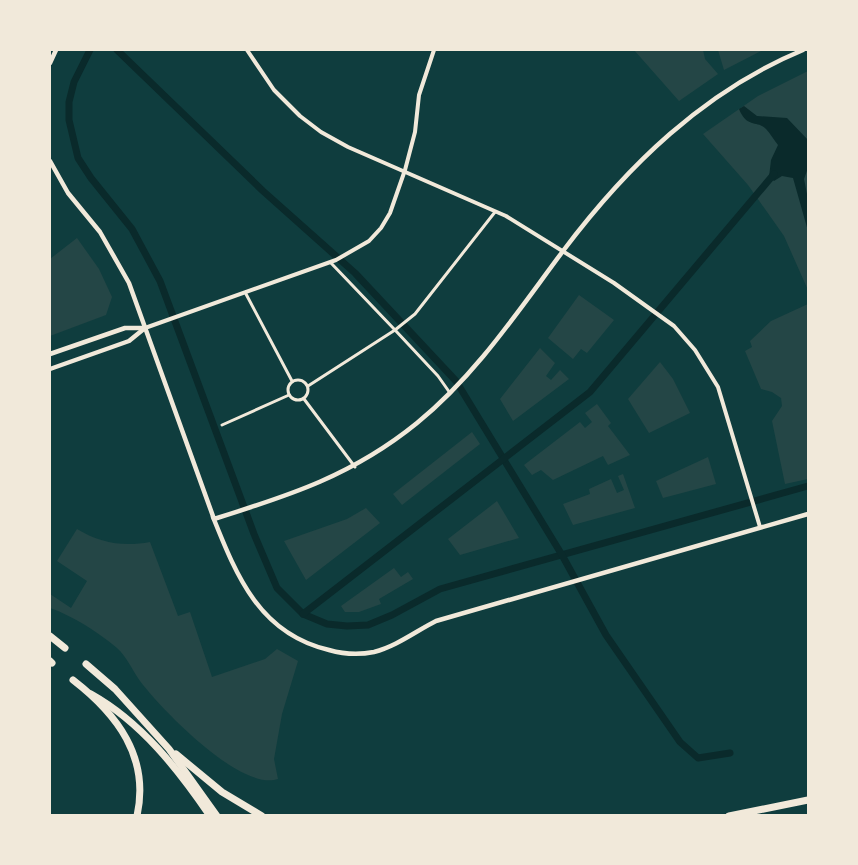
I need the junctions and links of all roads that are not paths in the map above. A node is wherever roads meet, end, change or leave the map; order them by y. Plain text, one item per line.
1 (56, 50) edge
2 (247, 50) edge
3 (434, 50) edge
4 (803, 50) edge
5 (50, 63) edge
6 (50, 161) edge
7 (405, 170) junction
8 (496, 211) junction
9 (563, 251) junction
10 (331, 262) junction
11 (246, 294) junction
12 (145, 328) junction
13 (395, 330) junction
14 (50, 354) edge
15 (50, 369) edge
16 (292, 381) junction
17 (308, 386) junction
18 (452, 391) junction
19 (289, 394) junction
20 (304, 399) junction
21 (222, 425) dead end
22 (355, 467) junction
23 (808, 514) edge
24 (214, 519) junction
25 (760, 527) junction
26 (50, 636) edge
27 (65, 648) dead end
28 (86, 664) dead end
29 (73, 680) dead end
30 (91, 694) junction
31 (169, 749) junction
32 (808, 800) edge
33 (731, 815) edge
34 (137, 816) edge
35 (210, 816) edge
36 (217, 816) edge
37 (262, 816) edge

1 - 5 street
2 - 7 street
3 - 7 street
4 - 9 street
6 - 12 street
7 - 8 street
7 - 10 street
8 - 9 street
8 - 13 street
9 - 18 street
9 - 25 street
10 - 11 street
10 - 13 street
11 - 12 street
11 - 16 street
12 - 14 street
12 - 15 street
12 - 24 street
13 - 17 street
13 - 18 street
16 - 17 street
16 - 19 street
17 - 20 street
18 - 22 street
19 - 20 street
19 - 21 street
20 - 22 street
22 - 24 street
23 - 25 street
24 - 25 street
26 - 27 highway
28 - 31 highway
29 - 30 highway
30 - 34 highway
30 - 35 highway
31 - 36 highway
31 - 37 highway
32 - 33 highway

